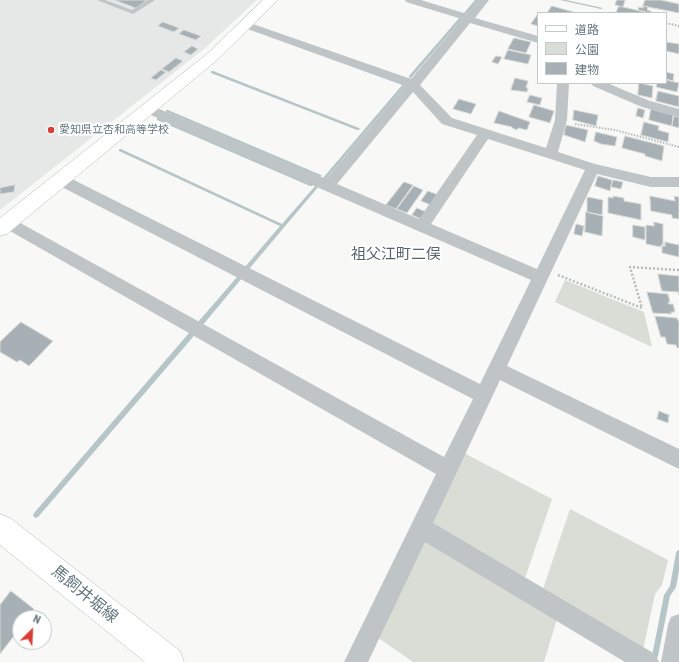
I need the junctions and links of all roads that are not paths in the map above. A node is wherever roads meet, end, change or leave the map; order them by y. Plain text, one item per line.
1 (100, 0) edge
2 (152, 0) edge
3 (270, 0) edge
4 (410, 0) edge
5 (484, 0) edge
6 (468, 19) junction
7 (246, 25) junction
8 (537, 40) edge
9 (412, 84) junction
10 (563, 84) edge
11 (599, 84) edge
12 (148, 108) junction
13 (679, 114) edge
14 (485, 134) junction
15 (550, 155) junction
16 (593, 168) junction
17 (61, 180) junction
18 (679, 182) edge
19 (328, 186) junction
20 (4, 226) edge
21 (422, 226) junction
22 (542, 273) junction
23 (496, 369) junction
24 (484, 395) junction
25 (679, 459) edge
26 (448, 470) junction
27 (0, 528) edge
28 (420, 528) junction
29 (679, 625) edge
30 (169, 662) edge
31 (356, 662) edge
32 (647, 662) edge
33 (673, 662) edge

1 - 2 lane
3 - 7 street
4 - 6 street
5 - 6 street
6 - 8 street
6 - 9 street
7 - 9 street
7 - 12 street
9 - 14 street
9 - 19 street
10 - 15 street
11 - 13 street
12 - 17 street
12 - 19 street
14 - 15 street
14 - 21 street
15 - 16 street
16 - 18 street
16 - 22 street
17 - 20 street
17 - 24 street
19 - 21 street
20 - 26 street
21 - 22 street
22 - 23 street
23 - 24 street
23 - 25 street
24 - 26 street
26 - 28 street
27 - 30 street, 馬飼井堀線
28 - 31 street
28 - 32 street
29 - 33 street

